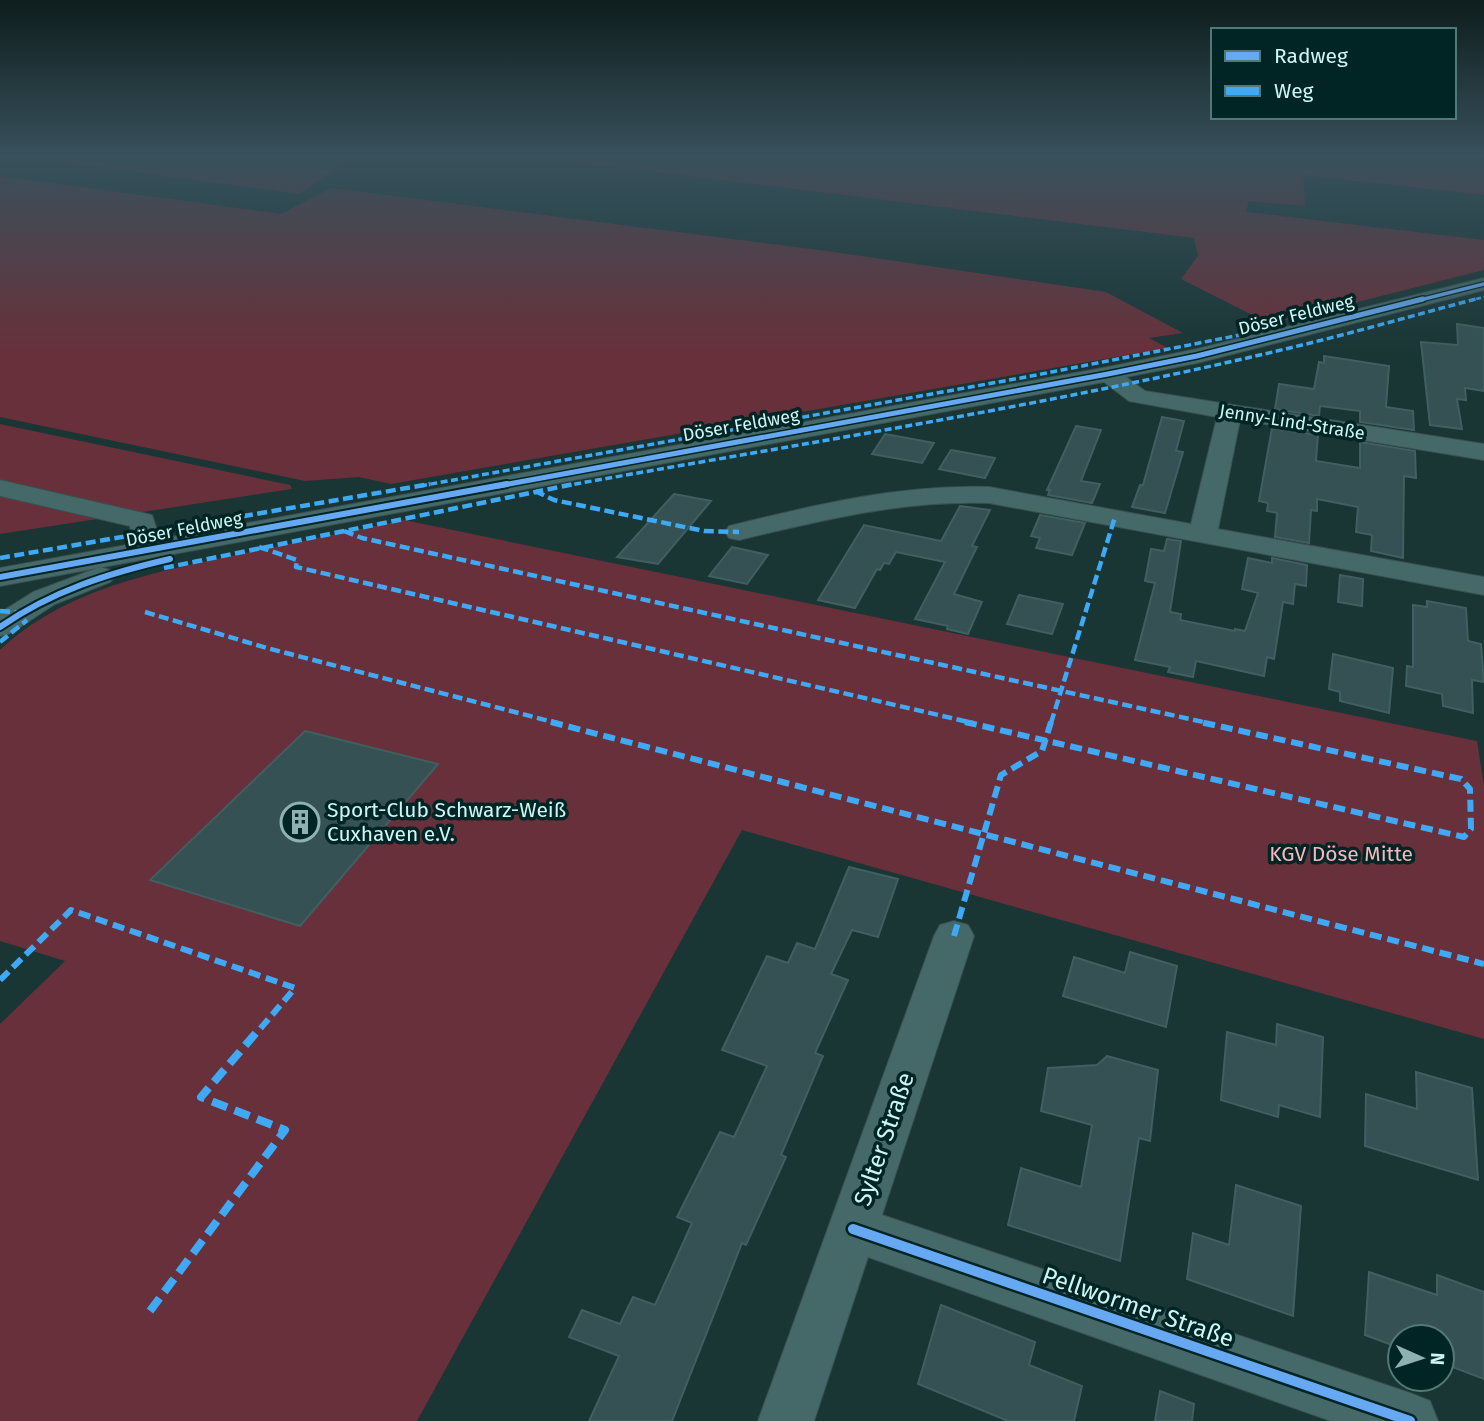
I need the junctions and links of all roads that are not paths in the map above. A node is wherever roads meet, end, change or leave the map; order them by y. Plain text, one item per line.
1 (1484, 284) edge
2 (1108, 374) junction
3 (1230, 412) junction
4 (1484, 452) edge
5 (0, 488) edge
6 (739, 532) dead end
7 (1203, 533) junction
8 (199, 542) junction
9 (146, 552) junction
10 (0, 577) edge
11 (1484, 586) edge
12 (0, 627) edge
13 (954, 936) dead end
14 (853, 1229) junction
15 (786, 1421) edge
16 (1410, 1421) edge

1 - 2 street, Döser Feldweg
2 - 3 street, Jenny-Lind-Straße
2 - 8 street, Döser Feldweg
3 - 4 street, Jenny-Lind-Straße
3 - 7 street
5 - 9 street
6 - 7 street
7 - 11 street
8 - 9 street, Döser Feldweg
8 - 12 street
9 - 10 street, Döser Feldweg
13 - 14 street, Sylter Straße
14 - 15 street, Sylter Straße
14 - 16 street, Pellwormer Straße

